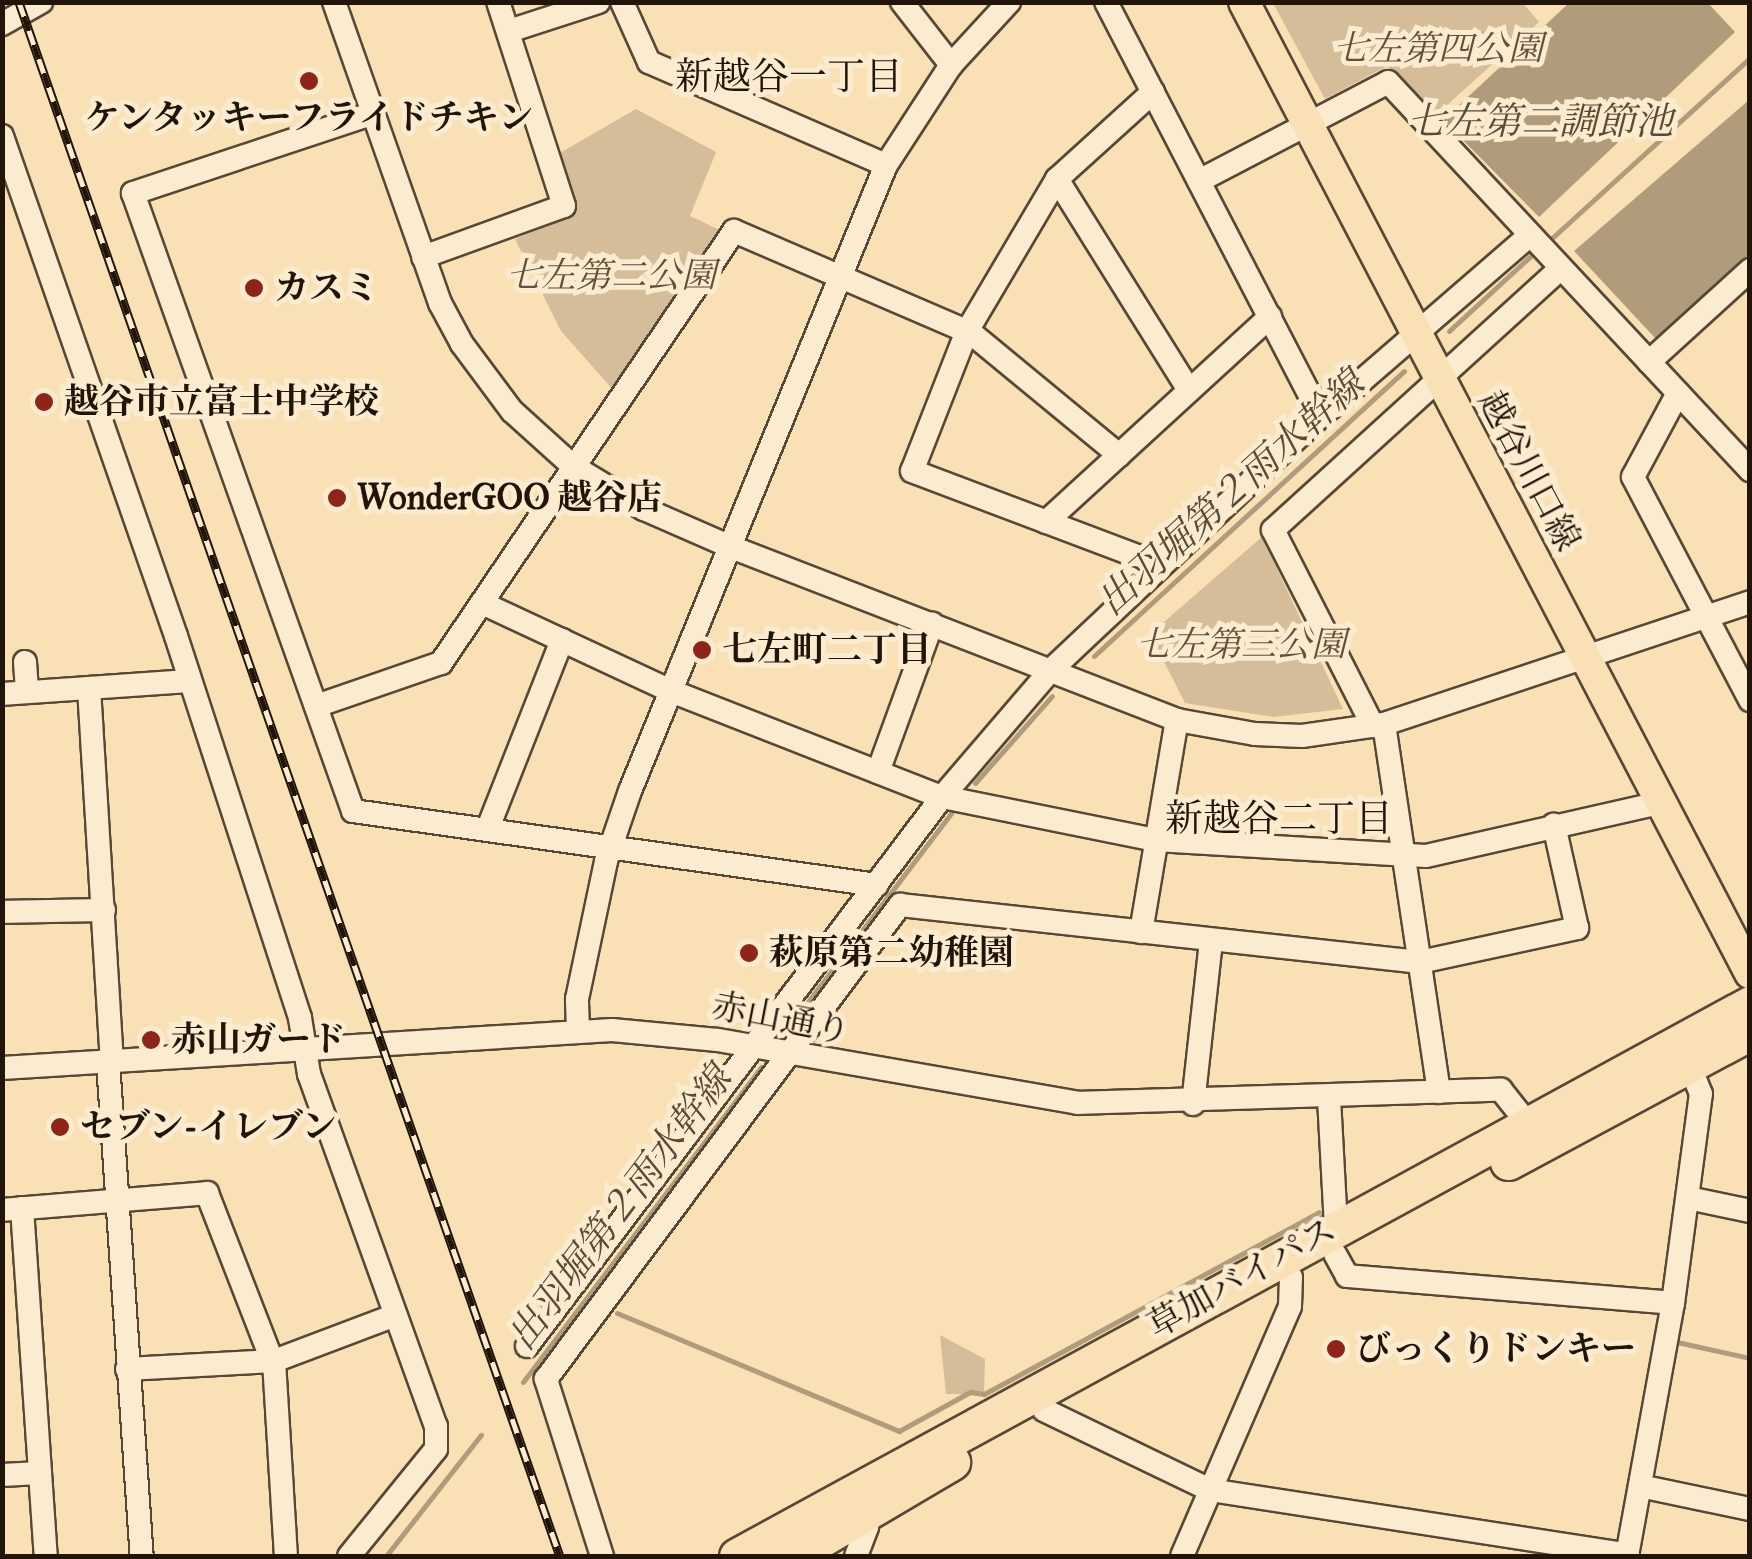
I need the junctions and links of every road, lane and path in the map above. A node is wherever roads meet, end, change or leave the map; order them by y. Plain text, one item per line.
1 (41, 2) edge
2 (334, 2) edge
3 (498, 2) edge
4 (598, 2) edge
5 (622, 2) edge
6 (902, 2) edge
7 (1009, 2) edge
8 (1106, 2) edge
9 (1244, 2) edge
10 (2, 24) edge
11 (508, 31) junction
12 (951, 66) junction
13 (1153, 92) junction
14 (371, 114) junction
15 (1306, 125) junction
16 (2, 136) edge
17 (886, 165) junction
18 (1056, 180) junction
19 (1199, 181) junction
20 (1530, 234) junction
21 (422, 257) junction
22 (1561, 268) junction
23 (1750, 270) edge
24 (840, 278) junction
25 (1270, 317) junction
26 (967, 331) junction
27 (1415, 333) junction
28 (1650, 362) junction
29 (1440, 380) junction
30 (1189, 390) junction
31 (1678, 393) junction
32 (1321, 416) junction
33 (1119, 455) junction
34 (574, 467) junction
35 (1750, 470) edge
36 (1046, 522) junction
37 (731, 547) junction
38 (1161, 565) junction
39 (1750, 602) edge
40 (482, 603) junction
41 (1706, 617) junction
42 (932, 624) junction
43 (562, 640) junction
44 (1584, 657) junction
45 (25, 662) dead end
46 (1050, 670) junction
47 (189, 681) junction
48 (89, 688) junction
49 (671, 691) junction
50 (27, 692) junction
51 (2, 694) edge
52 (1750, 700) edge
53 (316, 706) junction
54 (1177, 720) junction
55 (1378, 725) junction
56 (878, 772) junction
57 (942, 797) junction
58 (1660, 803) junction
59 (1554, 825) junction
60 (488, 828) junction
61 (1156, 840) junction
62 (612, 844) junction
63 (1404, 857) junction
64 (876, 885) junction
65 (104, 910) junction
66 (2, 912) edge
67 (1141, 932) junction
68 (1211, 941) junction
69 (1420, 962) junction
70 (1750, 973) edge
71 (1750, 1004) edge
72 (578, 1030) junction
73 (1750, 1032) edge
74 (756, 1048) junction
75 (305, 1050) junction
76 (1685, 1053) junction
77 (788, 1056) junction
78 (110, 1062) junction
79 (2, 1068) edge
80 (1439, 1092) junction
81 (1330, 1098) junction
82 (1193, 1104) junction
83 (1528, 1124) junction
84 (1688, 1198) junction
85 (116, 1199) junction
86 (12, 1209) edge
87 (1750, 1211) edge
88 (1335, 1240) junction
89 (1292, 1276) junction
90 (1674, 1303) junction
91 (396, 1315) junction
92 (527, 1346) dead end
93 (273, 1361) junction
94 (127, 1369) junction
95 (1044, 1410) junction
96 (40, 1473) junction
97 (2, 1476) edge
98 (1640, 1486) junction
99 (1210, 1490) junction
100 (1750, 1509) edge
101 (863, 1513) junction
102 (46, 1556) edge
103 (142, 1556) edge
104 (286, 1556) edge
105 (349, 1556) edge
106 (602, 1556) edge
107 (737, 1556) edge
108 (793, 1556) edge
109 (856, 1556) edge
110 (1182, 1556) edge
111 (1627, 1556) edge

1 - 10 street
2 - 14 street
3 - 11 street
4 - 11 street
5 - 17 street
6 - 12 street
7 - 12 street
8 - 13 street
9 - 15 main road, 越谷川口線
11 - 21 street
12 - 17 street
13 - 18 street
13 - 19 street
14 - 21 street
14 - 53 street
15 - 19 street
15 - 20 street
15 - 27 main road, 越谷川口線
16 - 47 street
17 - 24 street
18 - 26 street
18 - 30 street
19 - 25 street
20 - 22 street
20 - 27 street
21 - 34 street
22 - 28 street
22 - 29 street
23 - 28 street
24 - 26 street
24 - 34 street
24 - 37 street
25 - 30 street
25 - 32 street
26 - 33 street
26 - 36 street
27 - 29 main road, 越谷川口線
27 - 32 street
28 - 31 street
29 - 44 main road, 越谷川口線
29 - 55 street
30 - 33 street
31 - 35 street
31 - 41 street
32 - 38 street
33 - 36 street
34 - 37 street
34 - 40 street
36 - 38 street
37 - 42 street
37 - 49 street
38 - 46 street
39 - 41 street
40 - 43 street
40 - 53 street
41 - 44 street
41 - 52 street
42 - 46 street
42 - 56 street
43 - 49 street
43 - 60 street
44 - 55 street
44 - 58 main road, 越谷川口線
45 - 50 street
46 - 54 street
46 - 57 street
47 - 48 street
47 - 75 street
48 - 50 street
48 - 65 street
49 - 56 street
49 - 62 street
50 - 51 street
53 - 60 street
54 - 55 street
54 - 61 street
55 - 63 street
56 - 57 street
57 - 61 street
57 - 64 street
58 - 59 street
58 - 70 main road, 越谷川口線
59 - 63 street
59 - 69 street
60 - 62 street
61 - 63 street
61 - 67 street
62 - 64 street
62 - 72 street
63 - 69 street
64 - 74 street
65 - 66 street
65 - 78 street
67 - 68 street
67 - 77 street
68 - 69 street
68 - 82 street
69 - 80 street
71 - 76 highway, 草加バイパス
72 - 74 street, 赤山通り
72 - 75 street, 赤山通り
73 - 76 highway, 草加バイパス
74 - 77 street, 赤山通り
74 - 92 street
75 - 78 street, 赤山通り
75 - 91 street
76 - 83 highway, 草加バイパス
76 - 84 street
76 - 88 highway, 草加バイパス
77 - 82 street, 赤山通り
77 - 106 street
78 - 79 street, 赤山通り
78 - 85 street
80 - 81 street, 赤山通り
80 - 83 street, 赤山通り
81 - 82 street, 赤山通り
81 - 88 street
83 - 88 highway, 草加バイパス
84 - 87 street
84 - 90 street
85 - 86 street
85 - 93 street
85 - 94 street
86 - 96 street
88 - 89 highway, 草加バイパス
88 - 90 street
88 - 107 highway, 草加バイパス
89 - 95 highway, 草加バイパス
89 - 99 street
90 - 98 street
91 - 93 street
91 - 105 street
93 - 94 street
93 - 104 street
94 - 103 street
95 - 99 street
95 - 101 highway, 草加バイパス
96 - 97 street
96 - 102 street
98 - 100 street
98 - 111 street
99 - 110 street
99 - 111 street
101 - 108 highway, 草加バイパス
101 - 109 street

